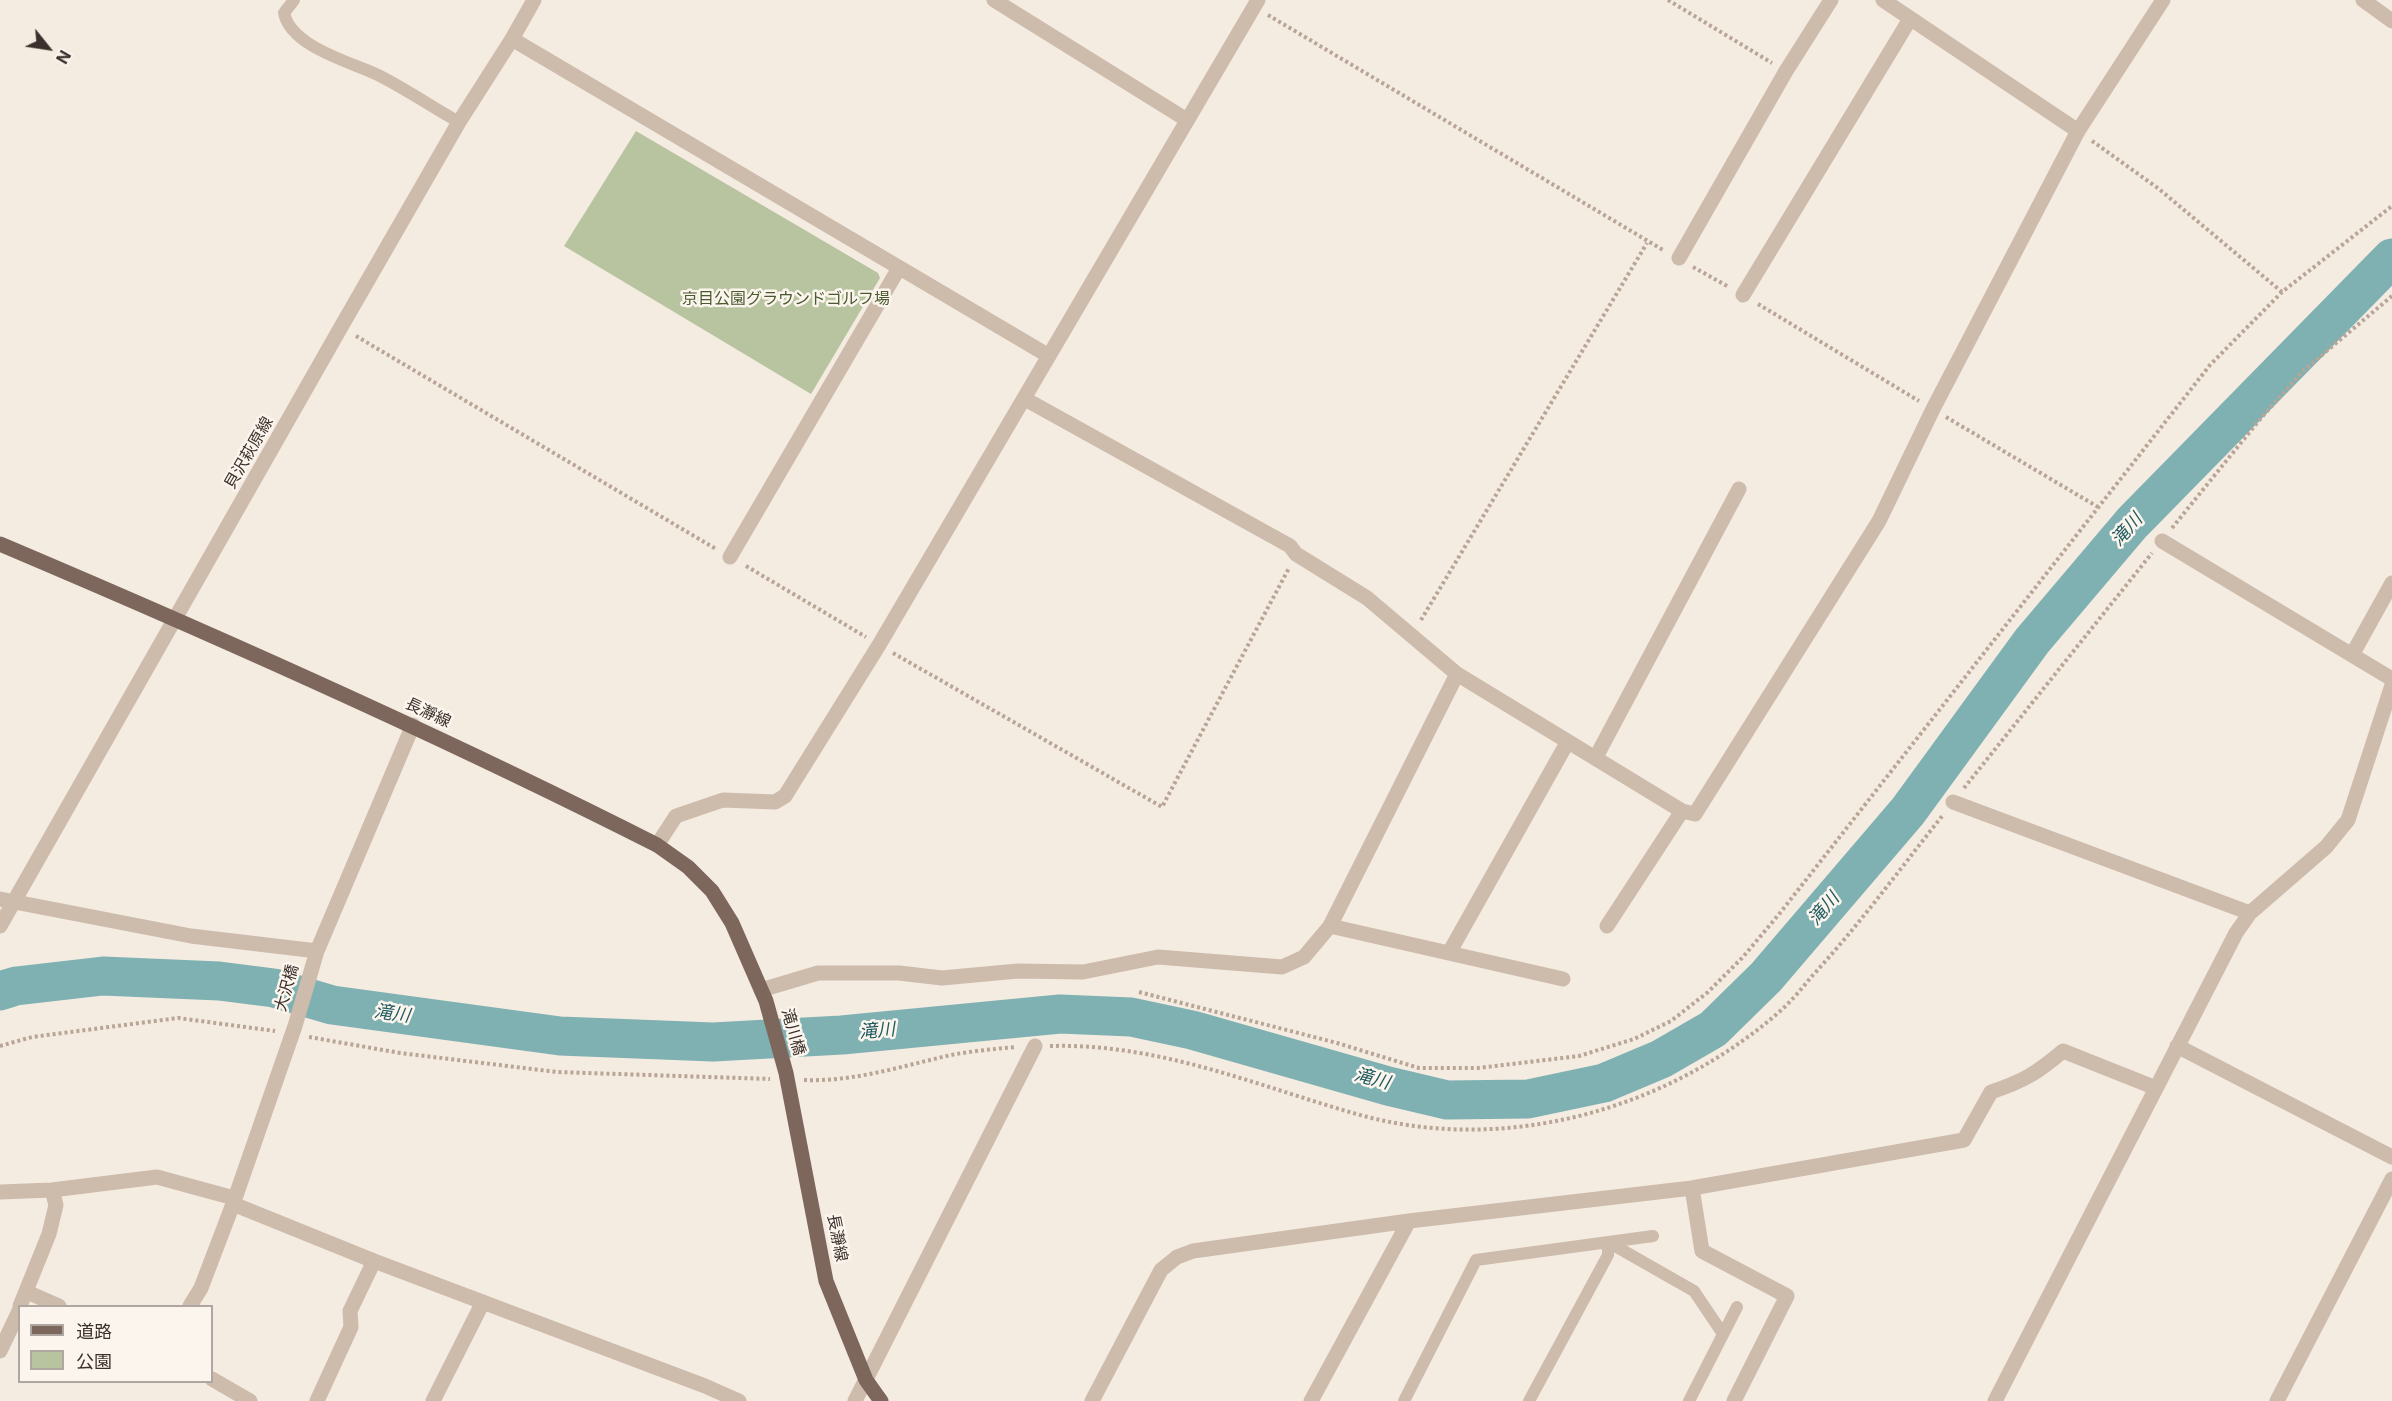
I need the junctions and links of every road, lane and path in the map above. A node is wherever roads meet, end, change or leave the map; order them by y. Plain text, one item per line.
1 (294, 0) edge
2 (534, 0) edge
3 (994, 0) edge
4 (1258, 0) edge
5 (1668, 0) edge
6 (1831, 0) edge
7 (1883, 0) edge
8 (2163, 0) edge
9 (2363, 0) edge
10 (1910, 19) junction
11 (2392, 21) edge
12 (512, 39) junction
13 (1786, 71) junction
14 (1186, 120) junction
15 (459, 122) junction
16 (2079, 131) junction
17 (2392, 206) edge
18 (1647, 243) dead end
19 (1679, 258) dead end
20 (899, 268) junction
21 (2282, 292) junction
22 (1743, 295) dead end
23 (2392, 296) edge
24 (341, 327) junction
25 (1049, 356) junction
26 (1025, 399) junction
27 (1739, 489) dead end
28 (2162, 541) junction
29 (0, 544) edge
30 (1296, 554) junction
31 (730, 557) junction
32 (2392, 583) edge
33 (176, 619) junction
34 (1411, 637) junction
35 (879, 645) junction
36 (2352, 655) junction
37 (1457, 674) junction
38 (2392, 679) edge
39 (2392, 685) edge
40 (413, 725) junction
41 (1567, 743) junction
42 (1596, 758) junction
43 (1953, 802) junction
44 (1682, 811) junction
45 (657, 845) junction
46 (6, 901) edge
47 (2250, 913) junction
48 (0, 926) edge
49 (1330, 926) junction
50 (1607, 926) dead end
51 (1449, 953) junction
52 (316, 956) junction
53 (1563, 979) dead end
54 (1139, 992) dead end
55 (763, 996) junction
56 (294, 1030) junction
57 (0, 1046) edge
58 (1035, 1046) junction
59 (2177, 1046) junction
60 (787, 1076) junction
61 (2156, 1088) junction
62 (2392, 1157) edge
63 (2392, 1179) edge
64 (1692, 1188) junction
65 (52, 1190) junction
66 (0, 1192) edge
67 (233, 1201) junction
68 (1408, 1221) junction
69 (1653, 1236) dead end
70 (1608, 1242) junction
71 (374, 1261) junction
72 (22, 1302) edge
73 (483, 1302) junction
74 (50, 1305) edge
75 (191, 1305) edge
76 (1737, 1307) dead end
77 (18, 1311) edge
78 (1723, 1334) junction
79 (0, 1351) edge
80 (213, 1380) edge
81 (866, 1380) junction
82 (250, 1401) edge
83 (317, 1401) edge
84 (433, 1401) edge
85 (739, 1401) edge
86 (855, 1401) edge
87 (881, 1401) edge
88 (1092, 1401) edge
89 (1311, 1401) edge
90 (1404, 1401) edge
91 (1528, 1401) edge
92 (1689, 1401) edge
93 (1734, 1401) edge
94 (1995, 1401) edge
95 (2277, 1401) edge

1 - 15 lane
2 - 12 street, 貝沢萩原線
3 - 14 street
4 - 14 street
5 - 13 path
6 - 13 street
7 - 10 street
8 - 16 street
9 - 11 street
10 - 16 street
10 - 22 street
12 - 15 street, 貝沢萩原線
12 - 20 street
13 - 19 street
14 - 25 street
15 - 24 street, 貝沢萩原線
16 - 21 path
16 - 44 street
17 - 21 path
18 - 34 path
20 - 25 street
20 - 31 street
21 - 54 path
23 - 28 path
24 - 31 path
24 - 33 street, 貝沢萩原線
25 - 26 street
26 - 30 street
26 - 35 street
27 - 42 street
28 - 36 street
28 - 43 path
29 - 33 main road, 長瀞線
30 - 34 street
30 - 35 path
31 - 35 path
32 - 36 street
33 - 40 main road, 長瀞線
33 - 46 street, 貝沢萩原線
34 - 37 street
35 - 45 street
36 - 38 street
37 - 41 street
37 - 49 street
39 - 47 street
40 - 45 main road, 長瀞線
40 - 52 street, 大沢橋
41 - 42 street
41 - 51 street
42 - 44 street
43 - 47 street
43 - 58 path
44 - 50 street
45 - 55 main road, 長瀞線
46 - 48 street, 貝沢萩原線
46 - 52 street
47 - 59 street
49 - 51 street
49 - 55 street
51 - 53 street
52 - 56 street, 大沢橋
55 - 60 main road, 滝川橋
56 - 57 path
56 - 60 path
56 - 67 street, 大沢橋
58 - 60 path
58 - 81 street
59 - 61 street
59 - 62 street
60 - 81 main road, 長瀞線
61 - 64 street
61 - 94 street
63 - 95 street
64 - 68 street
64 - 93 street
65 - 66 street
65 - 67 street
65 - 72 street
67 - 71 street
67 - 75 street, 大沢橋
68 - 88 street
68 - 89 street
69 - 70 lane
70 - 78 lane
70 - 90 lane
70 - 91 lane
71 - 73 street
71 - 83 street
72 - 74 street
73 - 84 street
73 - 85 street
76 - 78 lane
77 - 79 street
78 - 92 lane
80 - 82 street
81 - 86 street
81 - 87 main road, 長瀞線

